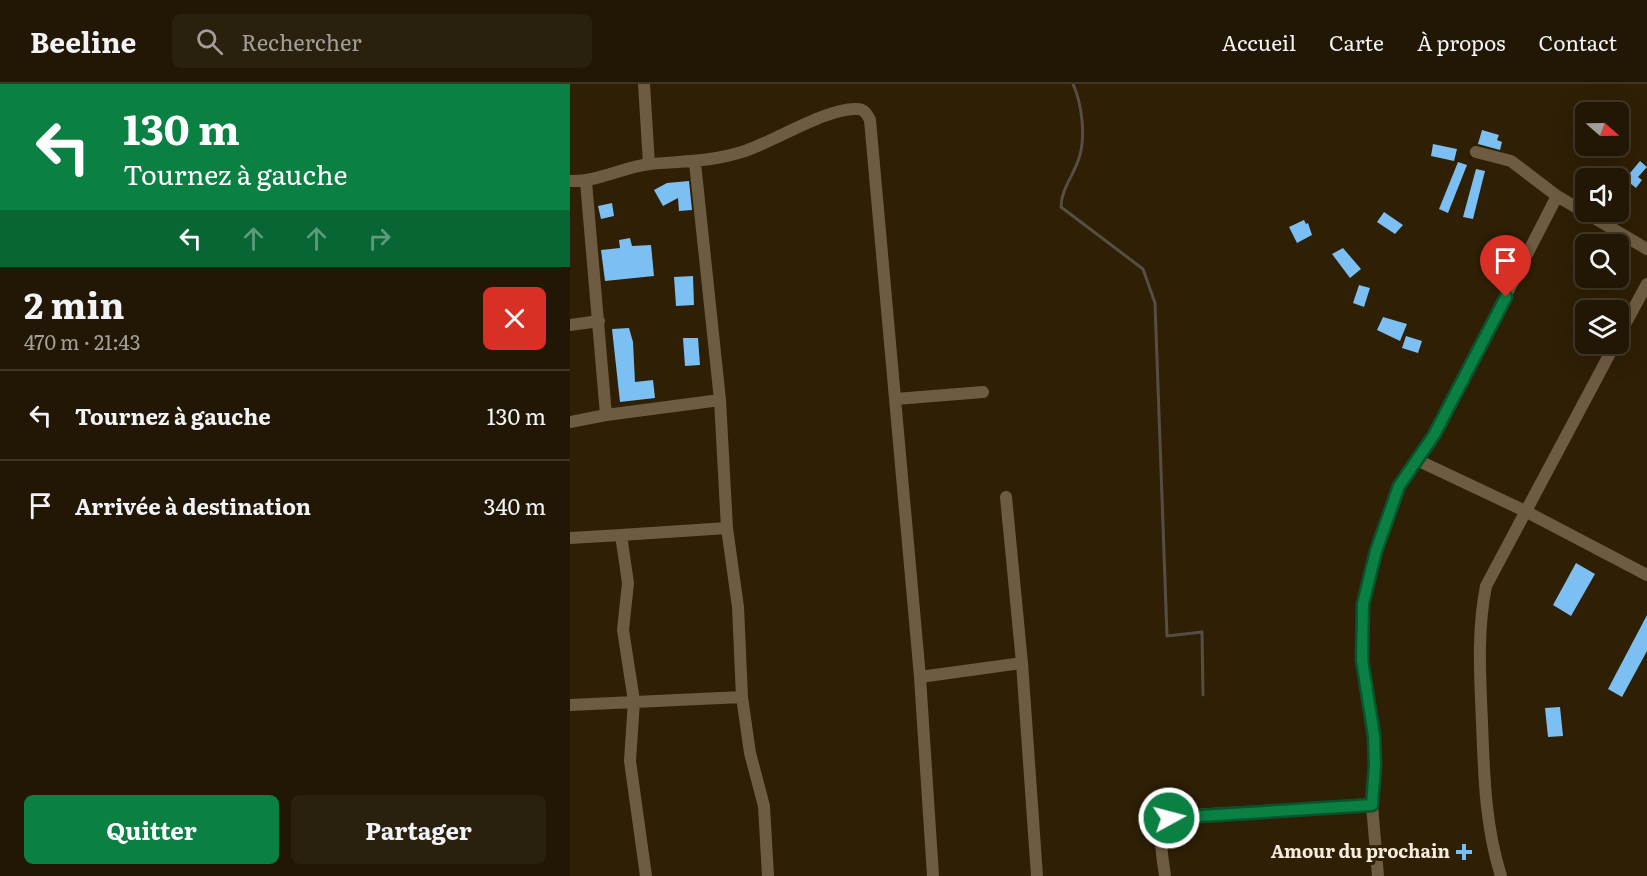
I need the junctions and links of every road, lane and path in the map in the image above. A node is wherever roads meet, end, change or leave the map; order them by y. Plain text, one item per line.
1 (644, 84) edge
2 (1476, 152) dead end
3 (694, 163) junction
4 (649, 164) junction
5 (570, 181) edge
6 (586, 182) junction
7 (1557, 196) junction
8 (1647, 249) edge
9 (1647, 284) edge
10 (1629, 317) edge
11 (599, 321) junction
12 (570, 325) edge
13 (1610, 354) edge
14 (982, 392) dead end
15 (896, 399) junction
16 (720, 400) junction
17 (606, 415) junction
18 (570, 422) edge
19 (1417, 460) junction
20 (1006, 497) dead end
21 (1525, 511) junction
22 (727, 528) junction
23 (621, 536) junction
24 (570, 538) edge
25 (1647, 575) edge
26 (1022, 663) junction
27 (920, 677) junction
28 (742, 697) junction
29 (634, 701) junction
30 (570, 705) edge
31 (1372, 805) junction
32 (646, 876) edge
33 (768, 876) edge
34 (933, 876) edge
35 (1037, 876) edge
36 (1165, 876) edge
37 (1378, 876) edge
38 (1500, 876) edge

1 - 4 street
2 - 7 street
3 - 4 street
3 - 15 street
3 - 16 street
4 - 6 street
5 - 6 street
6 - 11 street
7 - 8 street
7 - 19 street
9 - 10 street
11 - 12 street
11 - 17 street
13 - 21 street
14 - 15 street
15 - 27 street
16 - 17 street
16 - 22 street
17 - 18 street
19 - 21 street
19 - 31 street
20 - 26 street
21 - 25 street
21 - 38 street
22 - 23 street
22 - 28 street
23 - 24 street
23 - 29 street
26 - 27 street
26 - 35 street
27 - 34 street
28 - 29 street
28 - 33 street
29 - 30 street
29 - 32 street
31 - 36 street
31 - 37 street

